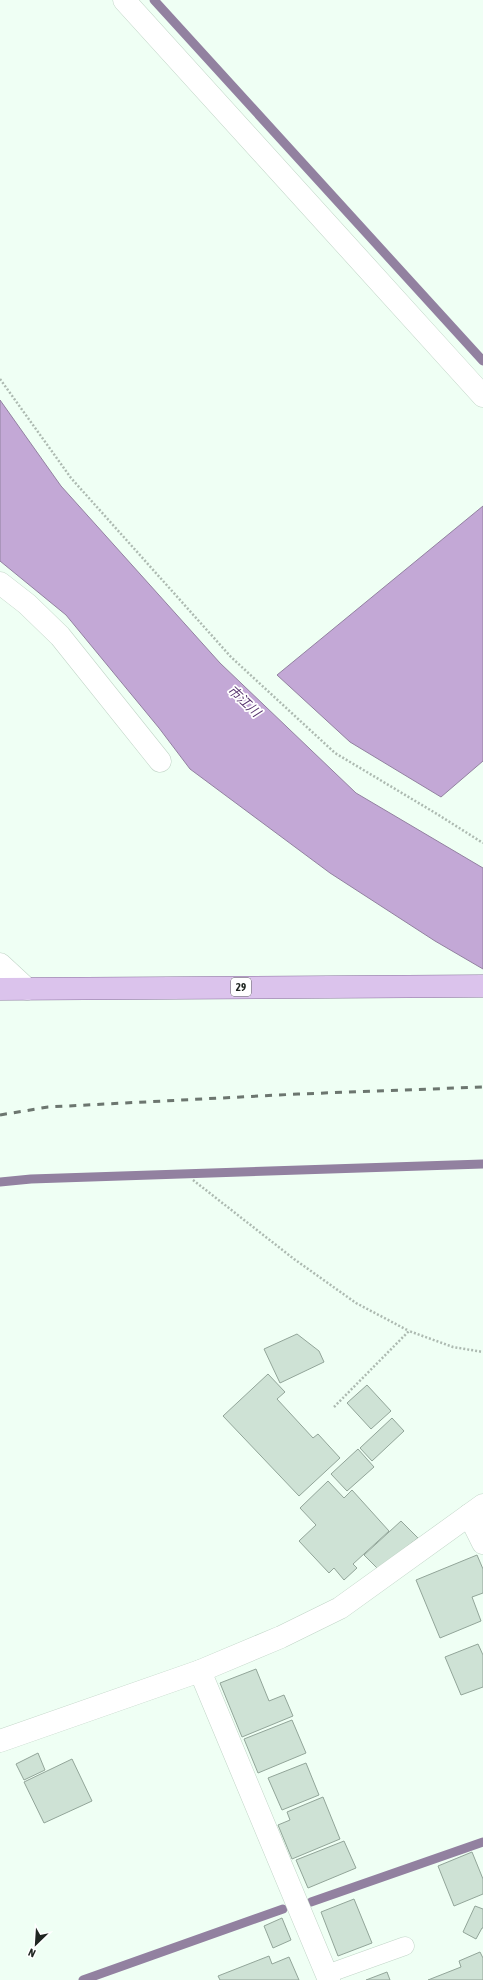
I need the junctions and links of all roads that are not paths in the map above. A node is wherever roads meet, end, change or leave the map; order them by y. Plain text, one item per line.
1 (124, 0) edge
2 (483, 396) edge
3 (0, 583) edge
4 (160, 761) dead end
5 (0, 964) edge
6 (482, 986) edge
7 (27, 989) junction
8 (0, 990) edge
9 (476, 1510) edge
10 (483, 1543) edge
11 (200, 1670) junction
12 (0, 1740) edge
13 (406, 1946) dead end
14 (328, 1977) edge

1 - 2 street
3 - 4 street
5 - 7 street
6 - 7 main road, 29
7 - 8 main road, 29
9 - 10 street
9 - 11 street
11 - 12 street
11 - 14 street
13 - 14 lane

